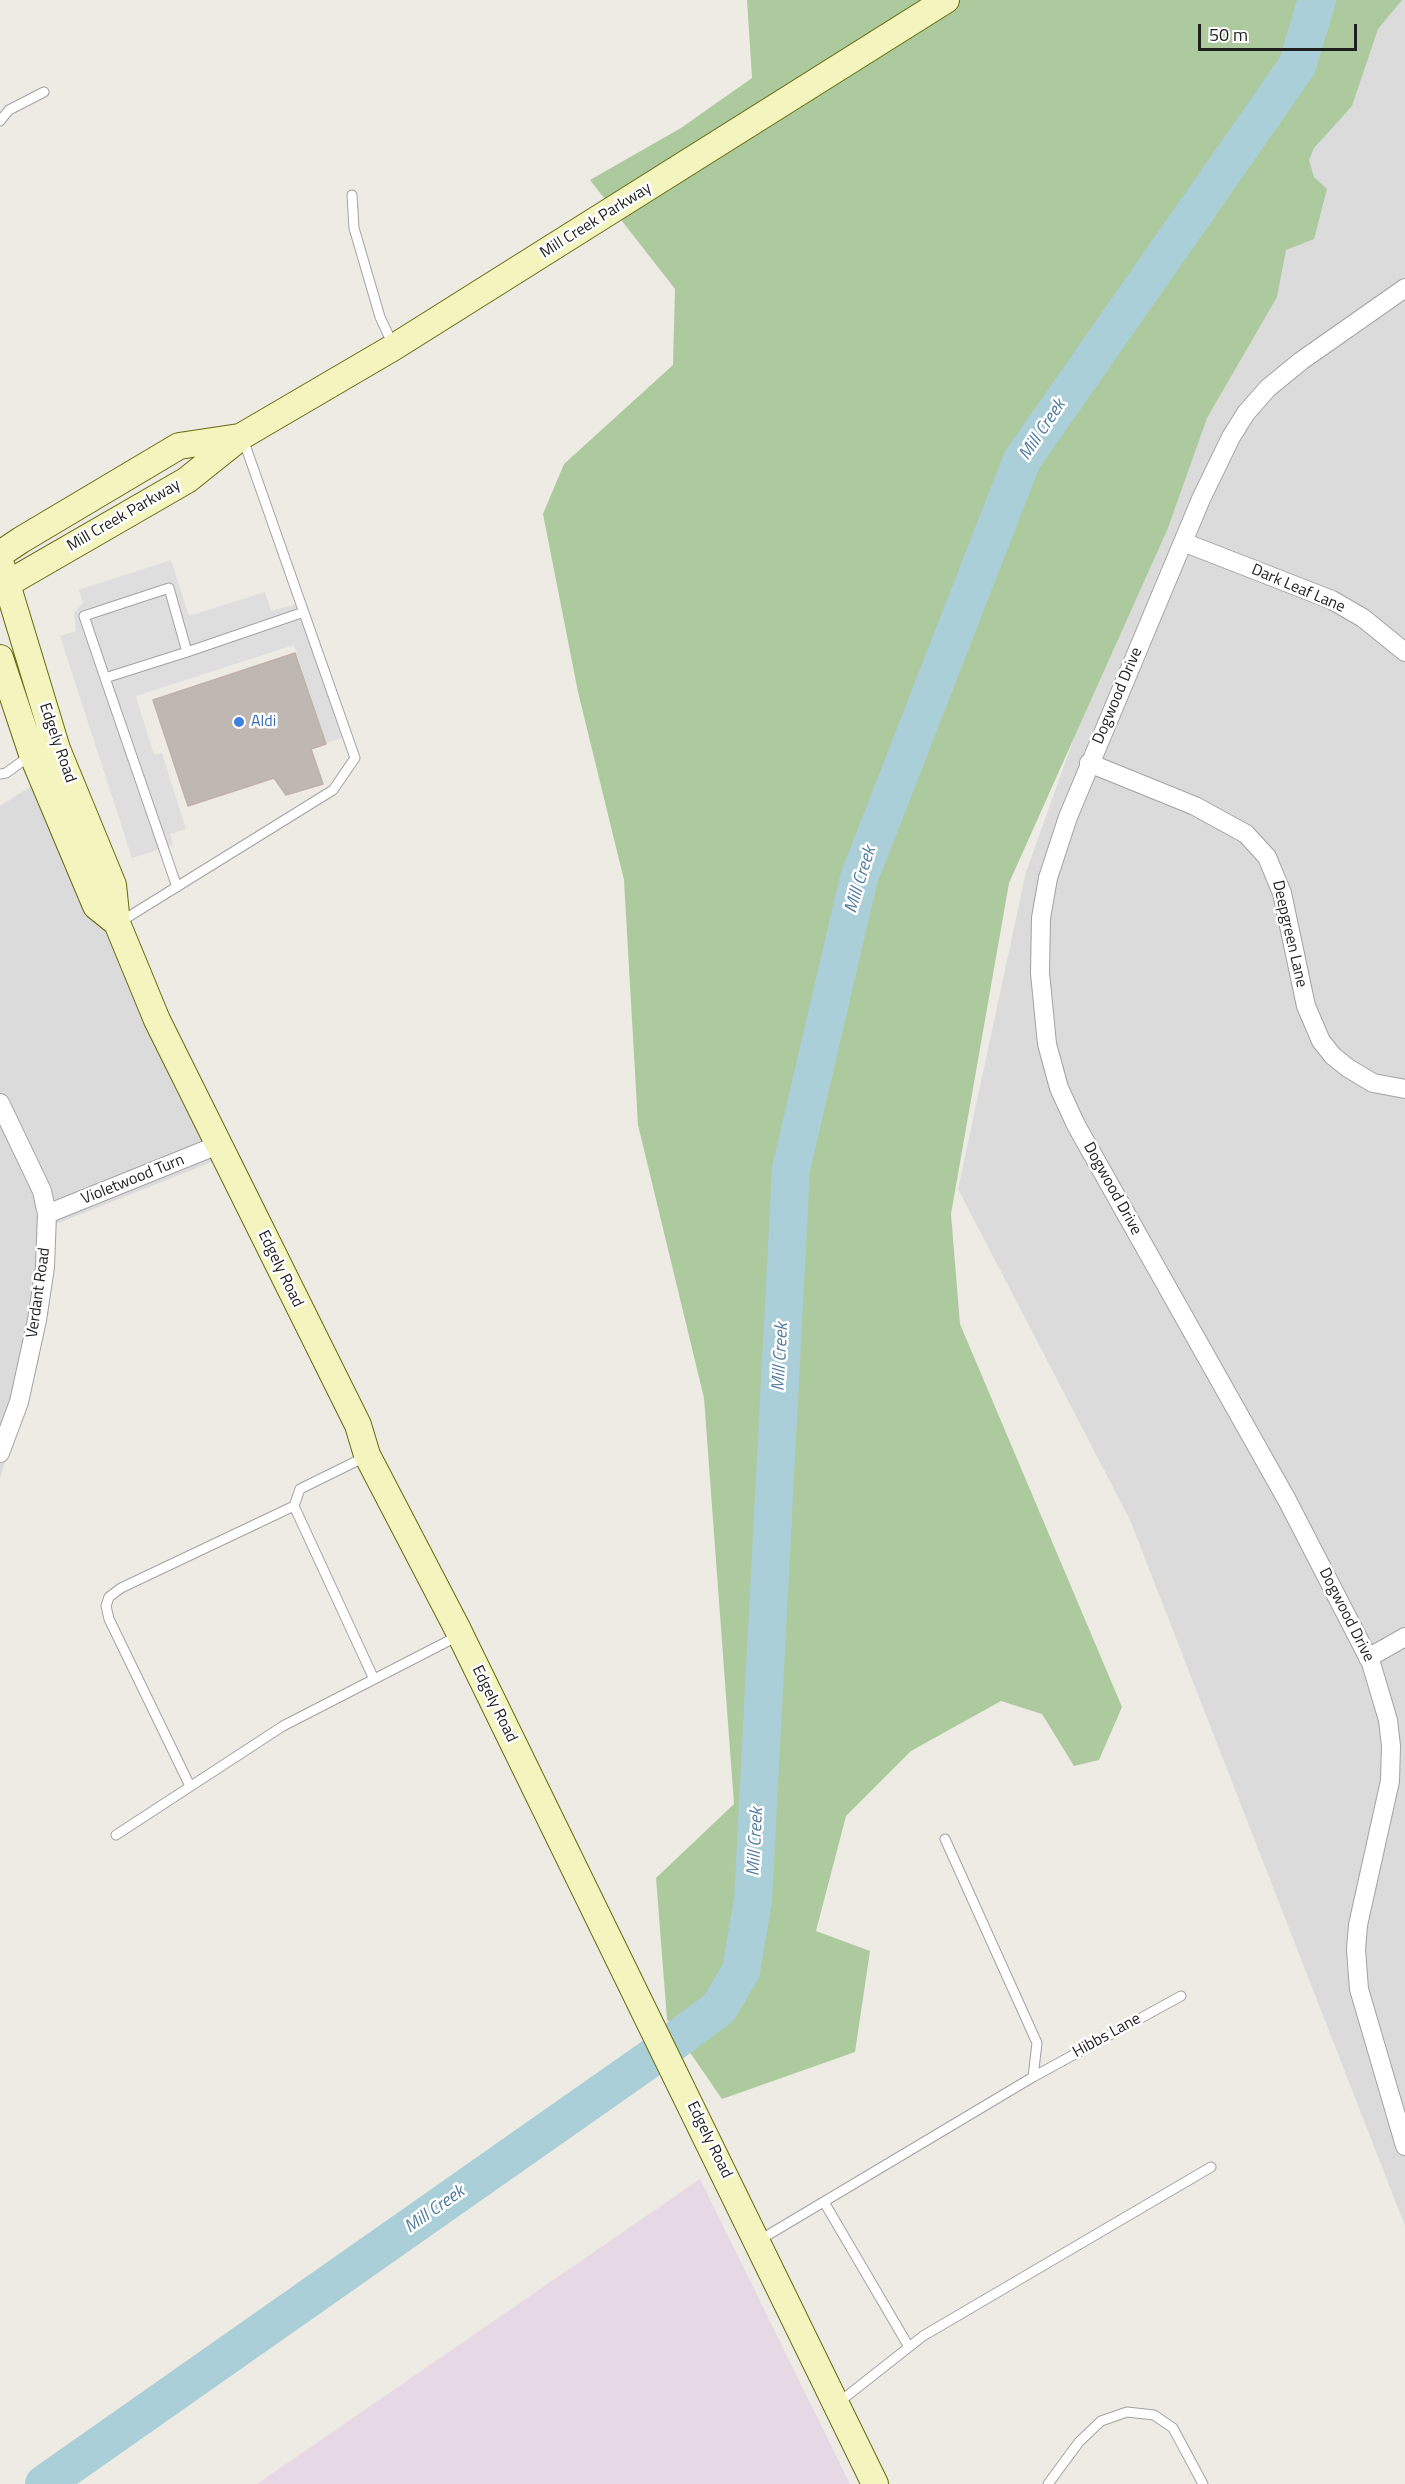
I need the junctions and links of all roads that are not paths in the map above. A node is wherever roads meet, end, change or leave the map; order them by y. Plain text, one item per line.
1 (946, 0) edge
2 (44, 93) dead end
3 (0, 121) edge
4 (352, 195) dead end
5 (1405, 288) edge
6 (394, 347) junction
7 (242, 436) junction
8 (1183, 542) junction
9 (0, 554) edge
10 (3, 577) edge
11 (304, 612) junction
12 (187, 652) junction
13 (1405, 652) edge
14 (0, 658) edge
15 (105, 678) junction
16 (33, 754) junction
17 (1089, 763) junction
18 (0, 774) edge
19 (177, 886) junction
20 (117, 923) junction
21 (1405, 1089) edge
22 (0, 1103) edge
23 (218, 1145) junction
24 (47, 1214) junction
25 (0, 1453) edge
26 (368, 1455) junction
27 (294, 1506) junction
28 (460, 1634) junction
29 (1405, 1636) edge
30 (1368, 1658) junction
31 (373, 1677) junction
32 (190, 1786) junction
33 (116, 1835) dead end
34 (945, 1839) dead end
35 (1181, 1995) dead end
36 (1033, 2077) junction
37 (1405, 2146) edge
38 (1211, 2167) dead end
39 (824, 2202) junction
40 (758, 2241) junction
41 (909, 2347) junction
42 (837, 2404) junction
43 (875, 2484) edge
44 (1048, 2484) edge
45 (1203, 2484) edge

1 - 6 main road, Mill Creek Parkway
2 - 3 lane
4 - 6 lane
5 - 8 street, Dogwood Drive
6 - 7 main road, Mill Creek Parkway
7 - 9 main road, Mill Creek Parkway
7 - 10 main road, Mill Creek Parkway
7 - 11 lane
8 - 13 street, Dark Leaf Lane
8 - 17 street, Dogwood Drive
10 - 20 main road, Edgely Road
11 - 12 lane
11 - 19 lane
12 - 15 lane
12 - 15 lane
14 - 16 main road, Edgely Road
15 - 19 lane
16 - 18 lane
16 - 20 main road, Edgely Road
17 - 21 street, Deepgreen Lane
17 - 30 street, Dogwood Drive
19 - 20 lane
20 - 23 main road, Edgely Road
22 - 24 street, Verdant Road
23 - 24 street, Violetwood Turn
23 - 26 main road, Edgely Road
24 - 25 street, Verdant Road
26 - 27 lane
26 - 28 main road, Edgely Road
27 - 31 lane
27 - 32 lane
28 - 31 lane
28 - 40 main road, Edgely Road
29 - 30 street
30 - 37 street, Dogwood Drive
31 - 32 lane
32 - 33 lane
34 - 36 lane
35 - 36 lane, Hibbs Lane
36 - 39 lane, Hibbs Lane
38 - 41 lane
39 - 40 lane, Hibbs Lane
39 - 41 lane
40 - 42 main road, Edgely Road
41 - 42 lane
42 - 43 main road, Edgely Road
44 - 45 lane

